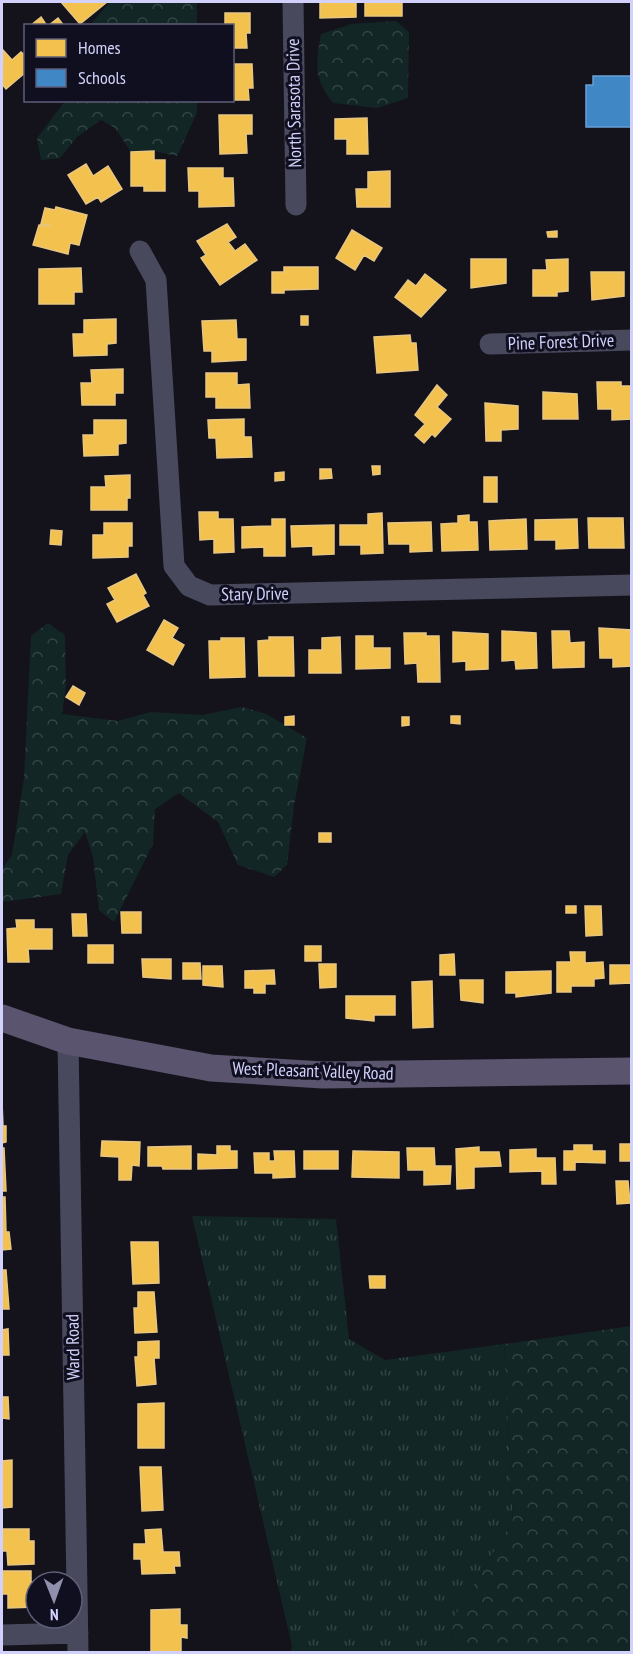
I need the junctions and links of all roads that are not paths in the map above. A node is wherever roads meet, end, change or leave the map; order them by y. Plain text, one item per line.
1 (293, 2) edge
2 (296, 205) dead end
3 (140, 251) dead end
4 (632, 340) edge
5 (490, 344) dead end
6 (632, 585) edge
7 (2, 1018) edge
8 (68, 1041) junction
9 (632, 1071) edge
10 (2, 1635) edge
11 (78, 1643) edge

1 - 2 street, North Sarasota Drive
3 - 6 street, Stary Drive
4 - 5 street, Pine Forest Drive
7 - 8 main road, West Pleasant Valley Road
8 - 9 main road, West Pleasant Valley Road
8 - 11 street, Ward Road
10 - 11 street

